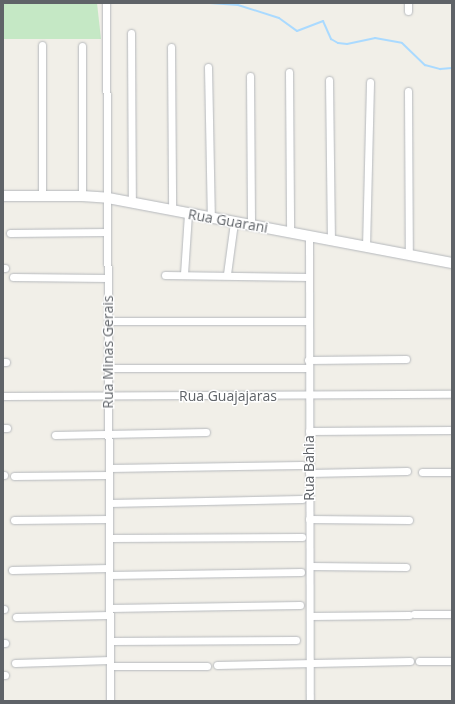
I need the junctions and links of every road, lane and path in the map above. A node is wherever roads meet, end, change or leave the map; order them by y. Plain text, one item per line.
1 (106, 3) edge
2 (408, 3) edge
3 (408, 11) dead end
4 (131, 33) dead end
5 (42, 45) dead end
6 (82, 46) dead end
7 (171, 47) dead end
8 (208, 67) dead end
9 (289, 72) dead end
10 (250, 76) dead end
11 (329, 80) dead end
12 (370, 82) dead end
13 (408, 91) dead end
14 (3, 196) edge
15 (42, 196) junction
16 (82, 196) junction
17 (108, 198) junction
18 (132, 203) junction
19 (172, 210) junction
20 (188, 214) junction
21 (211, 218) junction
22 (234, 222) junction
23 (251, 225) junction
24 (107, 232) junction
25 (290, 232) junction
26 (10, 233) dead end
27 (309, 236) junction
28 (331, 240) junction
29 (366, 247) junction
30 (409, 255) junction
31 (452, 264) edge
32 (184, 274) junction
33 (227, 274) junction
34 (165, 275) dead end
35 (13, 277) dead end
36 (308, 277) junction
37 (108, 278) junction
38 (108, 321) junction
39 (308, 321) junction
40 (406, 359) dead end
41 (308, 364) junction
42 (108, 368) junction
43 (452, 394) edge
44 (308, 395) junction
45 (3, 396) edge
46 (108, 396) junction
47 (452, 430) edge
48 (309, 431) junction
49 (206, 432) dead end
50 (108, 433) junction
51 (55, 435) dead end
52 (302, 465) dead end
53 (109, 471) junction
54 (407, 471) dead end
55 (309, 472) junction
56 (422, 472) dead end
57 (452, 472) edge
58 (14, 476) dead end
59 (302, 499) dead end
60 (109, 503) junction
61 (109, 519) junction
62 (309, 519) junction
63 (14, 520) dead end
64 (409, 520) dead end
65 (302, 537) dead end
66 (109, 538) junction
67 (310, 566) junction
68 (406, 567) dead end
69 (12, 570) dead end
70 (109, 572) junction
71 (301, 572) dead end
72 (300, 606) dead end
73 (110, 612) junction
74 (452, 614) edge
75 (310, 616) junction
76 (16, 617) dead end
77 (296, 640) dead end
78 (110, 641) junction
79 (410, 661) dead end
80 (419, 661) dead end
81 (452, 661) edge
82 (15, 663) dead end
83 (110, 663) junction
84 (311, 663) junction
85 (218, 665) dead end
86 (207, 666) dead end
87 (110, 701) edge
88 (310, 701) edge

1 - 17 street, Rua Minas Gerais
2 - 3 street
4 - 18 street
5 - 15 street
6 - 16 street
7 - 19 street
8 - 21 street
9 - 25 street
10 - 23 street
11 - 28 street
12 - 29 street
13 - 30 street
14 - 15 street, Rua Guarani
15 - 16 street, Rua Guarani
16 - 17 street, Rua Guarani
17 - 18 street, Rua Guarani
17 - 24 street, Rua Minas Gerais
18 - 19 street, Rua Guarani
19 - 20 street, Rua Guarani
20 - 21 street, Rua Guarani
20 - 32 street
21 - 22 street, Rua Guarani
22 - 23 street, Rua Guarani
22 - 33 street
23 - 25 street, Rua Guarani
24 - 26 street
24 - 37 street, Rua Minas Gerais
25 - 27 street, Rua Guarani
27 - 28 street, Rua Guarani
27 - 36 street, Rua Bahia
28 - 29 street, Rua Guarani
29 - 30 street, Rua Guarani
30 - 31 street, Rua Guarani
32 - 33 street
32 - 34 street
33 - 36 street
35 - 37 street
36 - 39 street, Rua Bahia
37 - 38 street, Rua Minas Gerais
38 - 39 street
38 - 42 street, Rua Minas Gerais
39 - 41 street, Rua Bahia
40 - 41 street
41 - 42 street
41 - 44 street, Rua Bahia
42 - 46 street, Rua Minas Gerais
43 - 44 street, Rua Guajajaras
44 - 46 street, Rua Guajajaras
44 - 48 street, Rua Bahia
45 - 46 street, Rua Guajajaras
46 - 50 street, Rua Minas Gerais
47 - 48 street
48 - 55 street, Rua Bahia
49 - 50 street
50 - 51 street
50 - 53 street, Rua Minas Gerais
52 - 53 street
53 - 58 street
53 - 60 street, Rua Minas Gerais
54 - 55 street
55 - 62 street, Rua Bahia
56 - 57 street
59 - 60 street
60 - 61 street, Rua Minas Gerais
61 - 63 street
61 - 66 street, Rua Minas Gerais
62 - 64 street
62 - 67 street, Rua Bahia
65 - 66 street
66 - 70 street, Rua Minas Gerais
67 - 68 street
67 - 75 street, Rua Bahia
69 - 70 street
70 - 71 street
70 - 73 street, Rua Minas Gerais
72 - 73 street
73 - 76 street
73 - 78 street, Rua Minas Gerais
74 - 75 street
75 - 84 street, Rua Bahia
77 - 78 street
78 - 83 street, Rua Minas Gerais
79 - 84 street
80 - 81 street
82 - 83 street
83 - 86 street
83 - 87 street, Rua Minas Gerais
84 - 85 street
84 - 88 street, Rua Bahia

